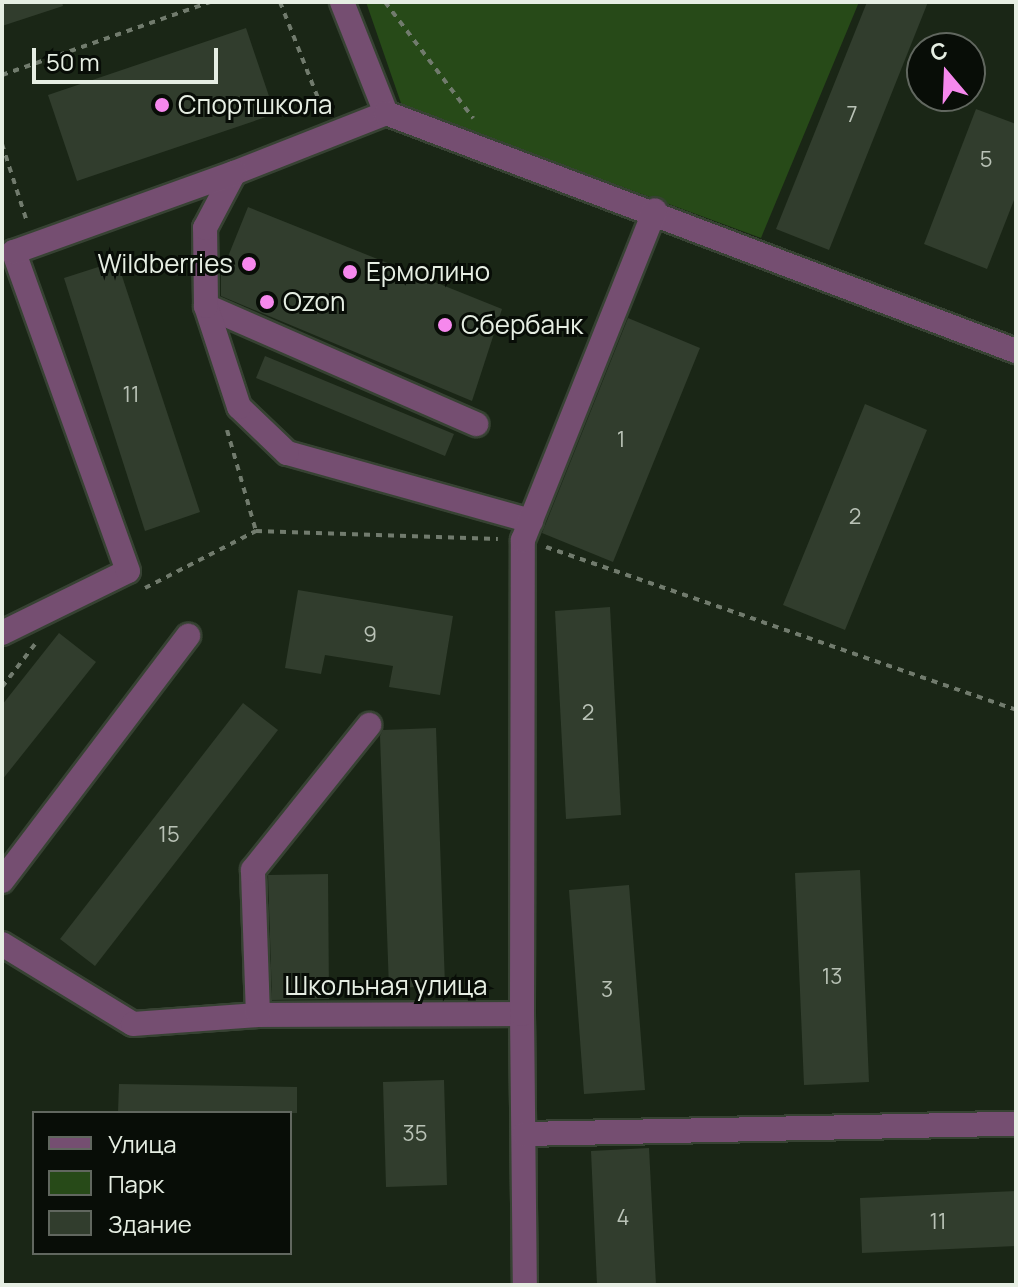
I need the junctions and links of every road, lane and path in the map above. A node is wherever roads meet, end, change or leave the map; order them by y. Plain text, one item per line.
1 (211, 2) edge
2 (280, 2) edge
3 (342, 2) edge
4 (385, 2) edge
5 (2, 75) edge
6 (386, 113) junction
7 (332, 134) junction
8 (2, 144) edge
9 (500, 154) junction
10 (234, 173) junction
11 (655, 210) junction
12 (35, 245) junction
13 (206, 306) junction
14 (1016, 351) edge
15 (476, 424) dead end
16 (527, 530) junction
17 (133, 594) dead end
18 (2, 633) edge
19 (43, 634) dead end
20 (188, 636) dead end
21 (2, 687) edge
22 (1016, 710) edge
23 (369, 725) dead end
24 (2, 881) edge
25 (2, 944) edge
26 (522, 1014) junction
27 (258, 1015) junction
28 (1016, 1124) edge
29 (524, 1134) junction
30 (525, 1285) edge

1 - 5 path
2 - 7 path
3 - 6 street
4 - 9 path
6 - 7 street
6 - 9 street
7 - 10 street
8 - 12 path
9 - 11 street
10 - 12 street
10 - 13 street
11 - 14 street
11 - 16 street
12 - 18 street
13 - 15 street
13 - 16 street
16 - 17 path
16 - 22 path
16 - 26 street
19 - 21 path
20 - 24 street
23 - 27 street
25 - 27 street, Школьная улица
26 - 27 street, Школьная улица
26 - 29 street, Школьная улица
28 - 29 street
29 - 30 street, Школьная улица

